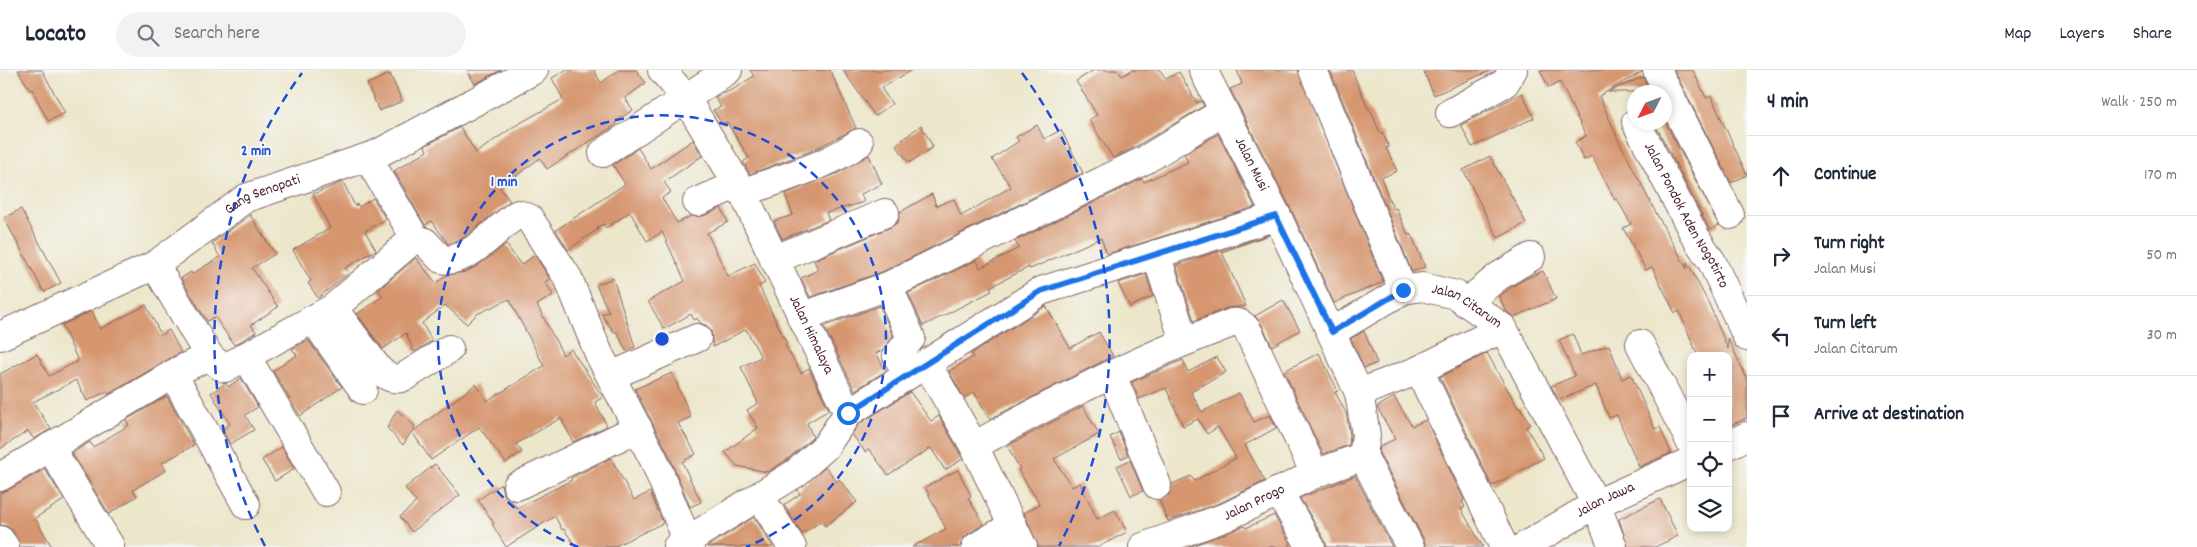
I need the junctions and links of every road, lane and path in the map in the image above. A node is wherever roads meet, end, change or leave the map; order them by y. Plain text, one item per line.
1 (534, 70) edge
2 (662, 70) edge
3 (728, 70) edge
4 (1203, 70) edge
5 (1313, 70) edge
6 (1513, 70) edge
7 (1656, 70) edge
8 (685, 97) junction
9 (1223, 112) junction
10 (1450, 113) dead end
11 (1640, 130) edge
12 (859, 143) dead end
13 (603, 153) dead end
14 (368, 158) junction
15 (740, 189) junction
16 (697, 202) dead end
17 (884, 213) dead end
18 (1730, 215) dead end
19 (1276, 216) junction
20 (415, 238) junction
21 (1156, 254) junction
22 (1532, 256) dead end
23 (774, 260) junction
24 (155, 265) junction
25 (888, 286) junction
26 (1403, 290) junction
27 (1466, 303) junction
28 (323, 314) junction
29 (801, 317) junction
30 (1503, 328) junction
31 (1332, 332) junction
32 (0, 336) edge
33 (1747, 336) edge
34 (697, 338) dead end
35 (1184, 341) junction
36 (1640, 344) dead end
37 (449, 350) dead end
38 (209, 356) junction
39 (246, 356) junction
40 (918, 369) junction
41 (1419, 370) junction
42 (173, 374) junction
43 (1112, 375) junction
44 (610, 376) junction
45 (363, 390) dead end
46 (1359, 393) junction
47 (848, 413) junction
48 (638, 428) junction
49 (1747, 436) edge
50 (1690, 442) edge
51 (1732, 443) edge
52 (974, 446) junction
53 (50, 447) junction
54 (1363, 456) junction
55 (1687, 463) edge
56 (1314, 474) junction
57 (0, 477) edge
58 (1157, 485) dead end
59 (517, 486) dead end
60 (1278, 491) junction
61 (326, 492) dead end
62 (760, 497) junction
63 (1596, 504) junction
64 (246, 505) dead end
65 (1018, 536) edge
66 (1206, 537) edge
67 (0, 540) edge
68 (685, 545) edge
69 (110, 546) edge
70 (5, 547) edge
71 (792, 547) edge
72 (976, 547) edge
73 (1143, 547) edge
74 (1311, 547) edge
75 (1410, 547) edge
76 (1504, 547) edge
77 (1523, 547) edge
78 (1613, 547) edge

1 - 14 street, Gang Senopati
2 - 8 street, Jalan Himalaya
3 - 8 street
4 - 9 street, Jalan Musi
5 - 26 street
6 - 10 street
7 - 18 street
8 - 13 street
8 - 15 street, Jalan Himalaya
9 - 19 street, Jalan Musi
9 - 25 street
11 - 33 street, Jalan Pondok Aden Nogotirto
12 - 15 street
14 - 20 street
14 - 24 street, Gang Senopati
15 - 16 street
15 - 23 street, Jalan Himalaya
17 - 23 street
19 - 21 street
19 - 31 street, Jalan Musi
20 - 28 street
20 - 44 street
21 - 35 street
21 - 40 street
22 - 27 street
23 - 29 street, Jalan Himalaya
24 - 32 street, Gang Senopati
24 - 38 street
25 - 29 street
25 - 40 street
26 - 27 street, Jalan Citarum
26 - 31 street, Jalan Citarum
27 - 30 street, Jalan Citarum
28 - 37 street
28 - 39 street
28 - 45 street
29 - 47 street, Jalan Himalaya
30 - 41 street
30 - 63 street, Jalan Citarum
31 - 46 street, Jalan Musi
34 - 44 street
35 - 43 street
35 - 56 street
36 - 50 street
38 - 39 street
38 - 42 street
39 - 61 street
40 - 47 street
40 - 52 street
41 - 46 street
41 - 76 street
42 - 53 street
42 - 64 street
43 - 52 street
43 - 58 street
44 - 48 street
46 - 54 street, Jalan Musi
47 - 62 street
48 - 59 street
48 - 68 street
49 - 51 street
52 - 65 street
53 - 57 street
53 - 69 street
54 - 56 street, Jalan Progo
54 - 75 street
55 - 63 street, Jalan Jawa
56 - 60 street, Jalan Progo
60 - 66 street, Jalan Progo
60 - 74 street
62 - 68 street
62 - 71 street
63 - 77 street, Jalan Jawa
63 - 78 street, Jalan Citarum
65 - 72 street
66 - 73 street, Jalan Progo
67 - 70 street

